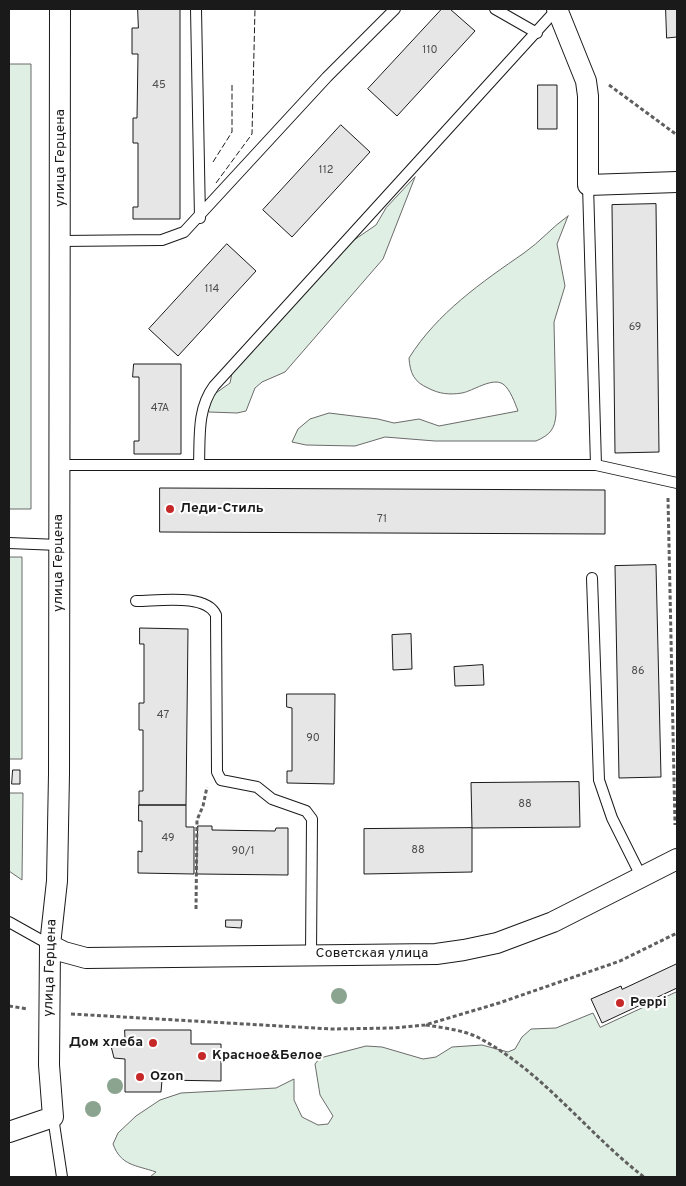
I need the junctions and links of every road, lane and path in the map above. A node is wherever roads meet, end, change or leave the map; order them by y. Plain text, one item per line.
1 (60, 9) edge
2 (196, 9) edge
3 (395, 9) edge
4 (495, 9) edge
5 (557, 9) edge
6 (537, 33) junction
7 (581, 64) junction
8 (677, 134) edge
9 (677, 182) edge
10 (588, 185) junction
11 (200, 218) junction
12 (60, 241) junction
13 (59, 465) junction
14 (200, 465) junction
15 (596, 466) junction
16 (673, 483) edge
17 (9, 544) edge
18 (59, 545) junction
19 (592, 578) dead end
20 (136, 600) dead end
21 (221, 780) junction
22 (675, 825) dead end
23 (677, 860) edge
24 (642, 878) junction
25 (196, 909) dead end
26 (9, 922) edge
27 (677, 933) edge
28 (50, 945) junction
29 (311, 954) junction
30 (9, 1006) edge
31 (49, 1013) junction
32 (425, 1025) junction
33 (53, 1117) junction
34 (9, 1132) edge
35 (62, 1177) edge
36 (644, 1177) edge

1 - 12 street, улица Герцена
2 - 11 lane
3 - 11 lane
4 - 6 lane
5 - 6 lane
5 - 7 street
6 - 14 lane
7 - 8 path
7 - 10 street
9 - 10 street
10 - 15 lane
11 - 12 lane
12 - 13 street, улица Герцена
13 - 14 lane
13 - 18 street, улица Герцена
14 - 15 lane
15 - 16 lane
16 - 22 path
17 - 18 lane
18 - 28 street, улица Герцена
19 - 24 lane
20 - 21 lane
21 - 25 path
21 - 29 lane
23 - 24 street, Советская улица
24 - 29 street, Советская улица
26 - 28 lane
27 - 32 path
28 - 29 street, Советская улица
28 - 31 street, улица Герцена
30 - 31 path
31 - 32 path
31 - 33 street, улица Герцена
32 - 36 path
33 - 34 street
33 - 35 lane

